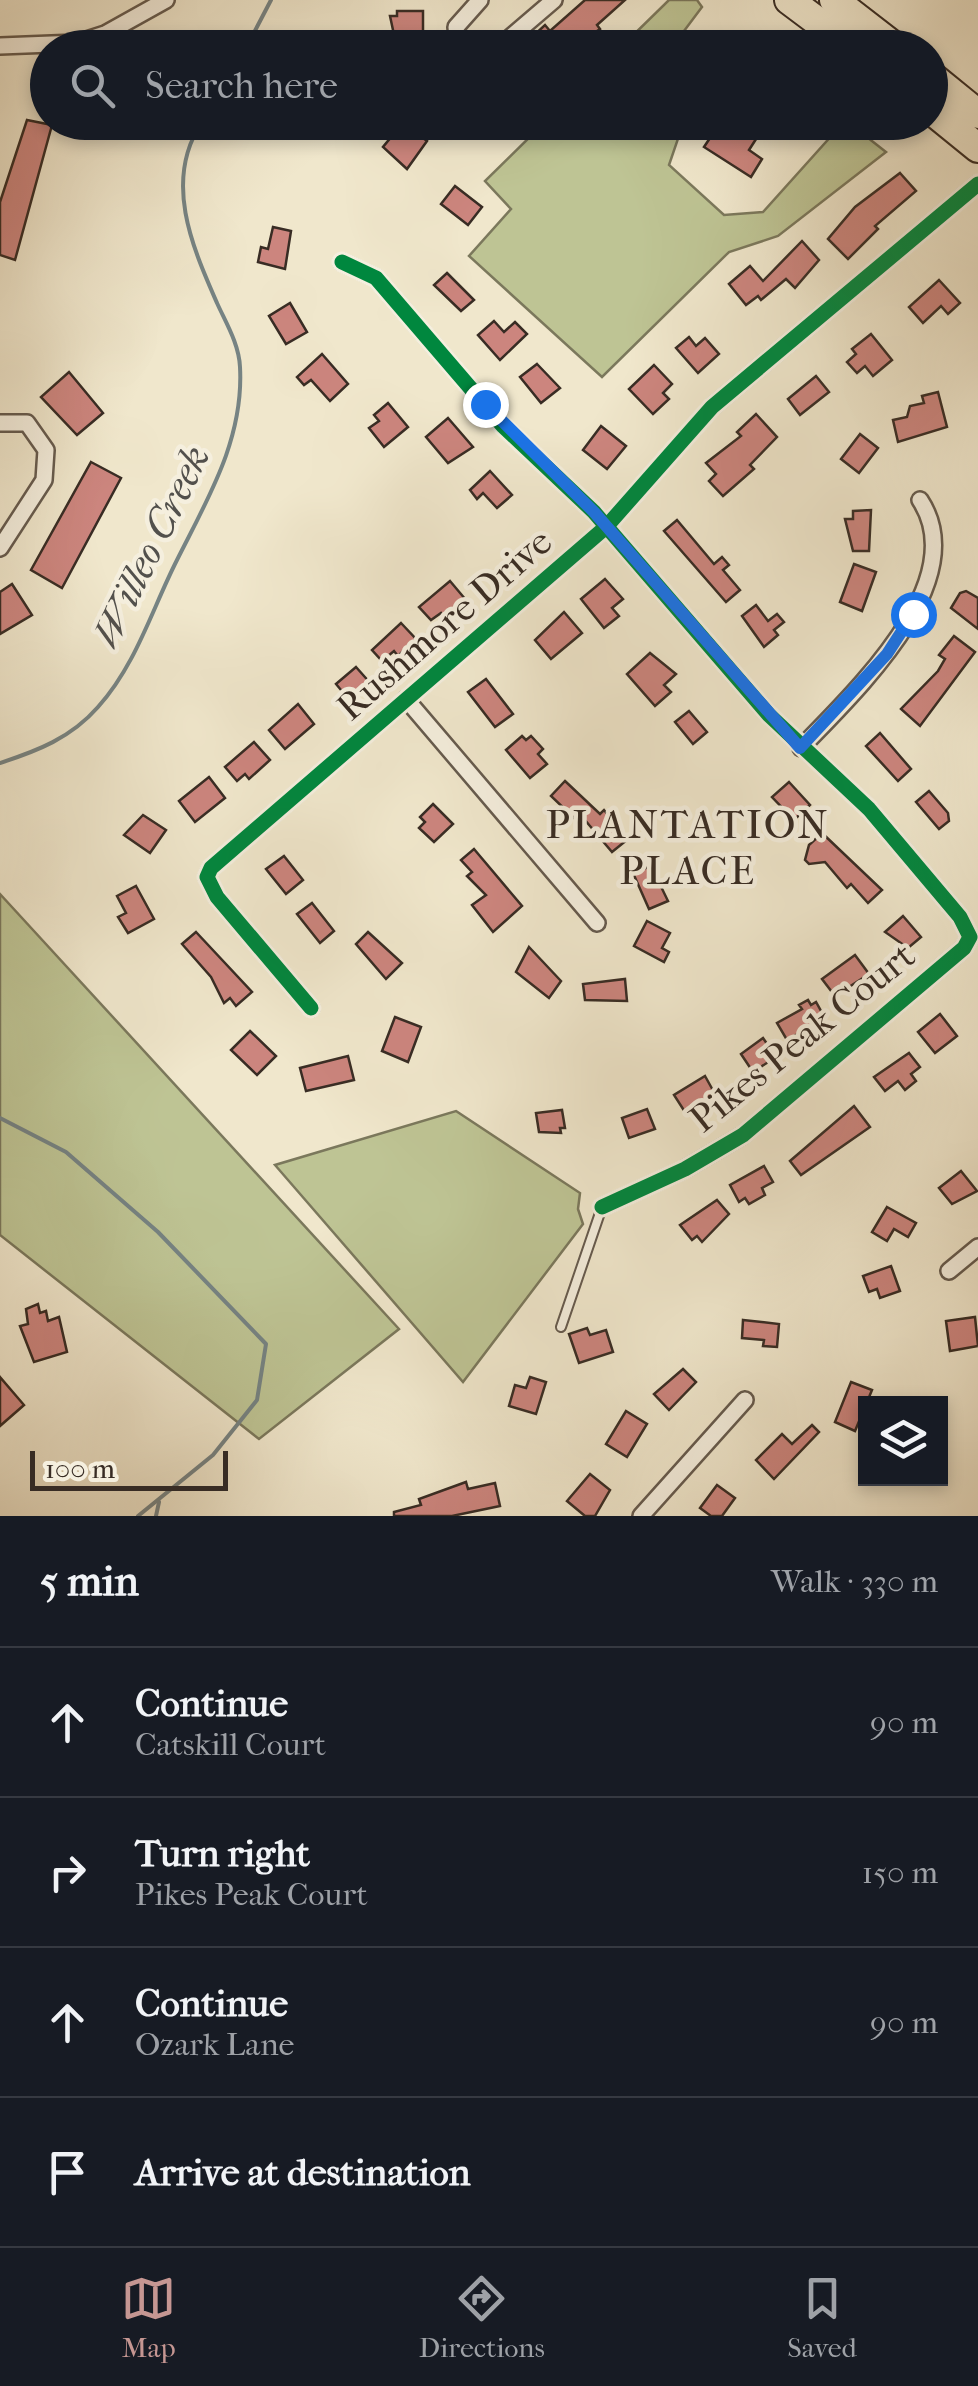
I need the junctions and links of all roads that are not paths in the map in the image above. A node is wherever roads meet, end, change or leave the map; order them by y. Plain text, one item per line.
1 (166, 0) edge
2 (480, 0) edge
3 (554, 0) edge
4 (788, 0) edge
5 (834, 0) edge
6 (112, 30) edge
7 (456, 30) edge
8 (519, 30) edge
9 (829, 30) edge
10 (873, 30) edge
11 (30, 45) edge
12 (0, 46) edge
13 (948, 90) edge
14 (978, 114) edge
15 (948, 124) edge
16 (978, 148) edge
17 (978, 184) edge
18 (342, 262) dead end
19 (0, 423) edge
20 (920, 500) dead end
21 (606, 527) junction
22 (0, 548) edge
23 (406, 700) junction
24 (800, 748) junction
25 (597, 923) dead end
26 (311, 1008) dead end
27 (602, 1207) joint
28 (978, 1247) edge
29 (949, 1271) dead end
30 (561, 1327) dead end
31 (745, 1400) dead end
32 (640, 1516) edge

1 - 6 street
2 - 7 street
3 - 8 street
4 - 9 highway
5 - 10 highway
11 - 12 street
13 - 14 highway
15 - 16 highway
17 - 21 street, Rushmore Drive
18 - 21 street, Pikes Peak Court
19 - 22 street
20 - 24 street
21 - 23 street, Rushmore Drive
21 - 24 street, Pikes Peak Court
23 - 25 street
23 - 26 street, Rushmore Drive
24 - 27 street, Pikes Peak Court
27 - 30 lane
28 - 29 street
31 - 32 street

